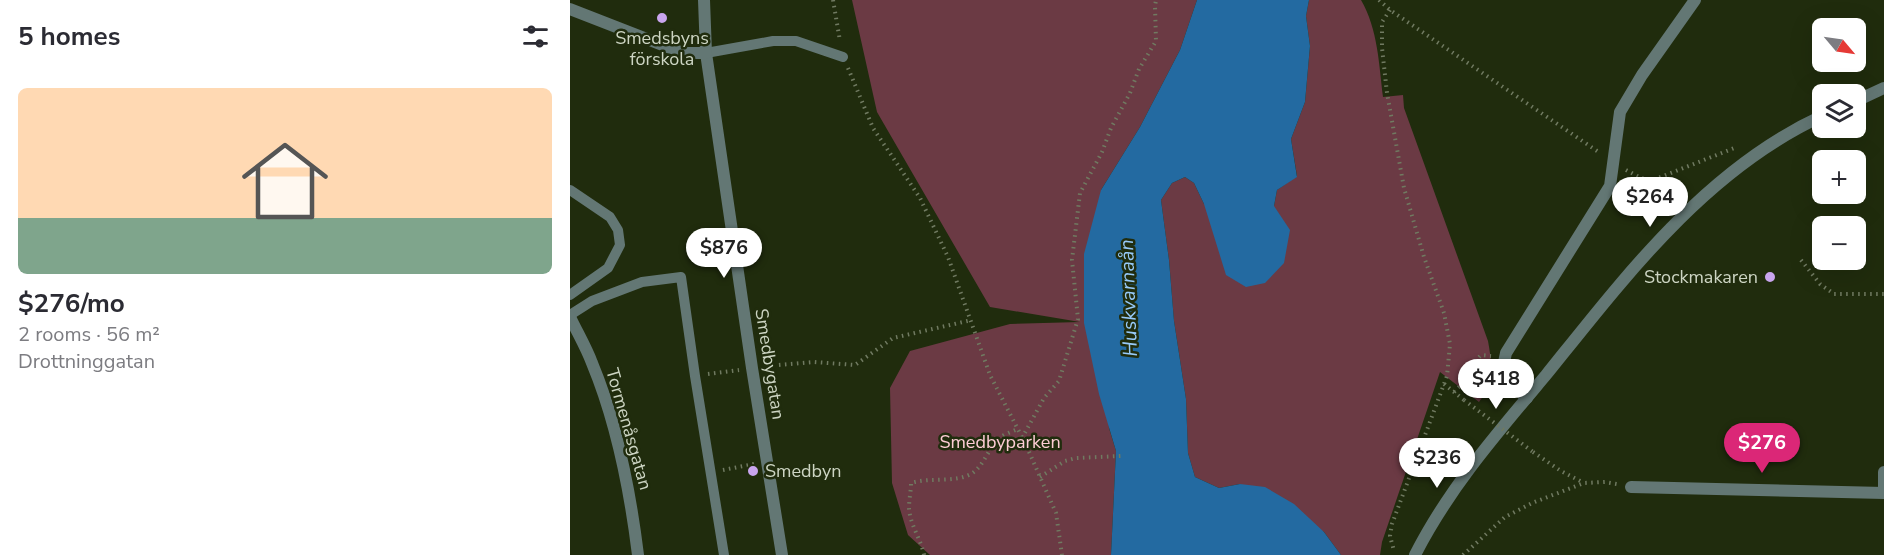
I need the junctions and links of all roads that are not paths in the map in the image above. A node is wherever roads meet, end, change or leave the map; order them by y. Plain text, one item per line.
1 (704, 0) edge
2 (1695, 0) edge
3 (570, 9) edge
4 (706, 53) junction
5 (843, 57) road end
6 (1884, 88) edge
7 (1866, 96) edge
8 (1812, 121) edge
9 (570, 190) edge
10 (570, 295) edge
11 (570, 316) edge
12 (1527, 398) junction
13 (1884, 472) edge
14 (1631, 486) road end
15 (1884, 493) edge
16 (638, 555) edge
17 (724, 555) edge
18 (782, 555) edge
19 (1415, 555) edge

1 - 4 street, Smedbygatan
2 - 12 street
3 - 4 street
4 - 5 lane
4 - 18 street, Smedbygatan
6 - 7 street
8 - 12 street
9 - 10 lane
11 - 16 street, Tormenåsgatan
11 - 17 lane
12 - 19 street
13 - 15 street
14 - 15 street

